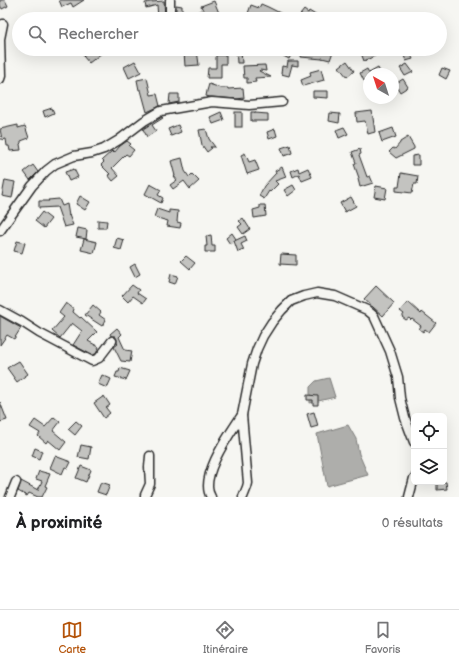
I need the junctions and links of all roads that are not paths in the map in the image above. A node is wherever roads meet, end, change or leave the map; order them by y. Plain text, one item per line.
1 (170, 0) edge
2 (170, 12) edge
3 (3, 24) dead end
4 (0, 79) edge
5 (282, 102) dead end
6 (0, 231) edge
7 (0, 310) edge
8 (112, 341) dead end
9 (242, 415) junction
10 (411, 434) edge
11 (16, 482) dead end
12 (150, 484) dead end
13 (412, 485) edge
14 (10, 497) edge
15 (145, 497) edge
16 (211, 497) edge
17 (243, 497) edge
18 (409, 497) edge

1 - 2 street
3 - 4 street
5 - 6 street
7 - 8 street
9 - 10 street
9 - 16 street
9 - 17 street
11 - 14 street
12 - 15 street
13 - 18 street

